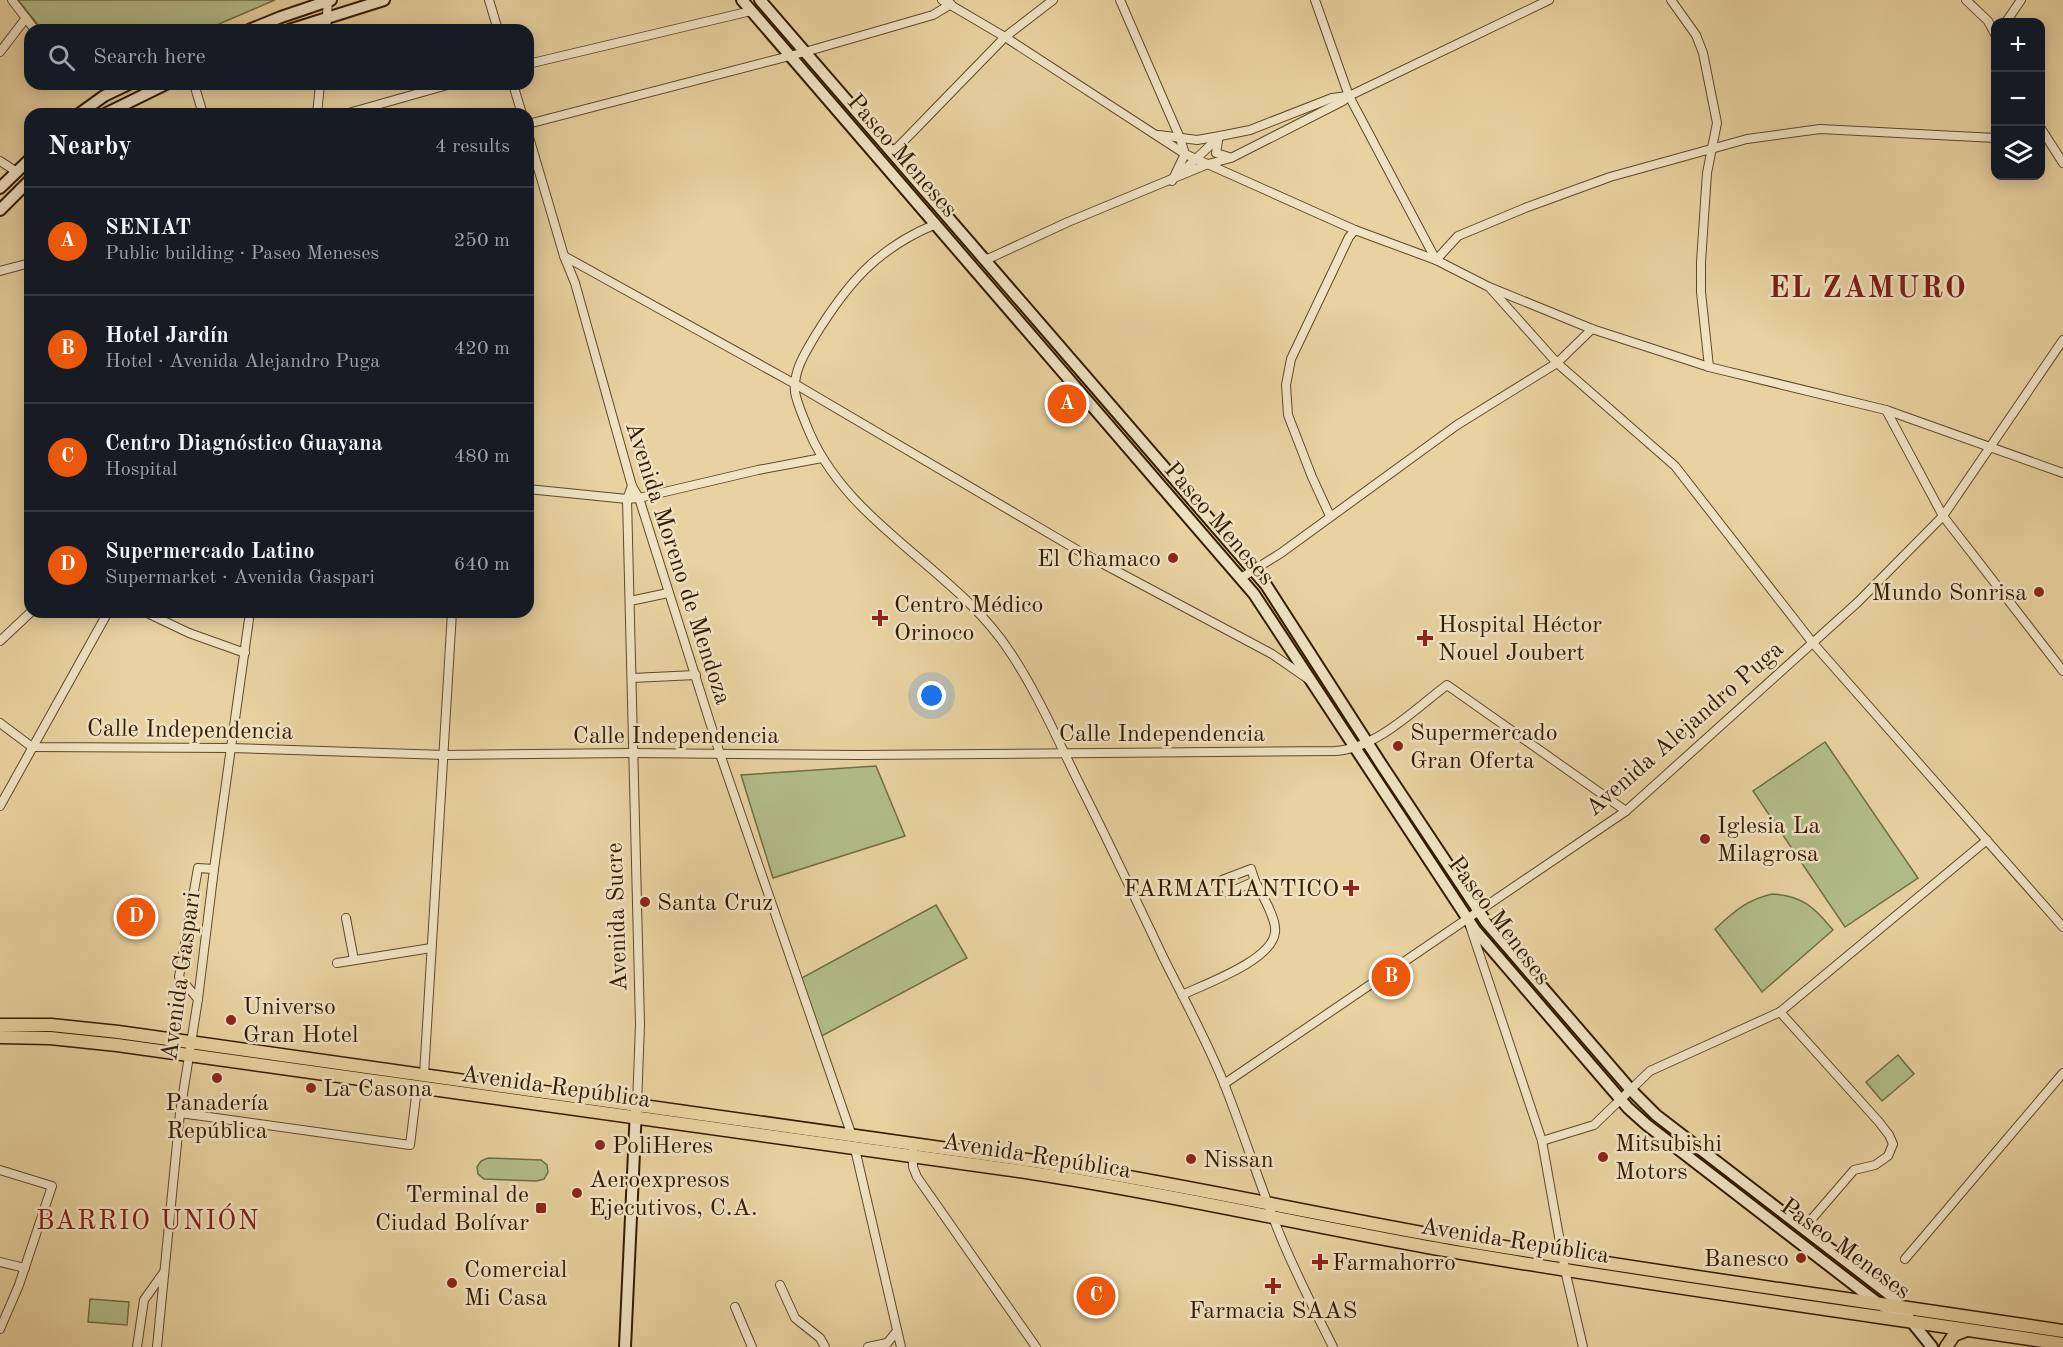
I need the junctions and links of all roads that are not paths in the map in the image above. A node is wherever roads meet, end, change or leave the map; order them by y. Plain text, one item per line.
1 (12, 0) edge
2 (329, 0) edge
3 (384, 0) edge
4 (489, 0) edge
5 (742, 0) edge
6 (760, 0) edge
7 (942, 0) edge
8 (1053, 0) edge
9 (1120, 0) edge
10 (1315, 0) edge
11 (1549, 0) edge
12 (1671, 0) edge
13 (1966, 0) edge
14 (2021, 0) edge
15 (951, 3) edge
16 (1537, 3) edge
17 (751, 11) junction
18 (327, 17) junction
19 (26, 18) junction
20 (2009, 18) edge
21 (30, 24) edge
22 (263, 24) edge
23 (307, 24) edge
24 (326, 24) edge
25 (496, 24) edge
26 (1991, 27) edge
27 (1005, 36) junction
28 (0, 52) edge
29 (805, 52) junction
30 (790, 56) junction
31 (534, 63) edge
32 (116, 90) edge
33 (154, 90) edge
34 (196, 90) edge
35 (319, 90) edge
36 (430, 90) edge
37 (515, 90) edge
38 (1349, 96) junction
39 (87, 108) edge
40 (117, 108) edge
41 (201, 108) edge
42 (318, 108) edge
43 (366, 108) edge
44 (520, 108) edge
45 (1170, 114) junction
46 (534, 122) edge
47 (1155, 135) junction
48 (1220, 136) junction
49 (1180, 138) junction
50 (1991, 138) edge
51 (2045, 141) edge
52 (891, 150) junction
53 (1712, 150) junction
54 (534, 154) edge
55 (1185, 154) junction
56 (1231, 158) junction
57 (1197, 159) junction
58 (0, 161) edge
59 (2063, 163) edge
60 (1209, 164) junction
61 (24, 165) edge
62 (17, 172) junction
63 (1172, 181) junction
64 (24, 186) edge
65 (0, 188) edge
66 (0, 210) edge
67 (936, 224) junction
68 (1355, 230) junction
69 (564, 256) junction
70 (983, 259) junction
71 (1436, 260) junction
72 (24, 265) edge
73 (0, 271) edge
74 (1489, 286) junction
75 (1592, 329) junction
76 (2063, 340) edge
77 (1557, 363) junction
78 (1709, 367) junction
79 (795, 384) junction
80 (1886, 410) junction
81 (1991, 447) junction
82 (822, 458) junction
83 (2063, 473) edge
84 (632, 486) junction
85 (534, 490) edge
86 (639, 498) junction
87 (627, 499) junction
88 (1330, 516) junction
89 (1943, 516) junction
90 (1254, 571) junction
91 (1241, 578) junction
92 (668, 593) junction
93 (630, 602) junction
94 (25, 618) edge
95 (105, 618) edge
96 (158, 618) edge
97 (249, 618) edge
98 (452, 618) edge
99 (0, 641) edge
100 (1812, 642) junction
101 (245, 653) junction
102 (2063, 671) edge
103 (696, 675) junction
104 (632, 678) junction
105 (1312, 682) junction
106 (0, 723) edge
107 (1360, 746) junction
108 (32, 747) junction
109 (230, 748) junction
110 (632, 753) junction
111 (1064, 753) junction
112 (720, 754) junction
113 (445, 755) junction
114 (0, 806) edge
115 (1626, 811) junction
116 (1987, 840) junction
117 (214, 869) junction
118 (1255, 881) dead end
119 (1479, 911) junction
120 (346, 918) dead end
121 (1467, 919) junction
122 (2063, 927) edge
123 (431, 948) junction
124 (354, 960) junction
125 (337, 963) dead end
126 (1182, 995) junction
127 (198, 999) junction
128 (1780, 1012) junction
129 (0, 1025) edge
130 (0, 1037) edge
131 (191, 1049) junction
132 (2063, 1073) edge
133 (423, 1075) junction
134 (1224, 1084) junction
135 (417, 1088) junction
136 (1630, 1090) junction
137 (1620, 1099) junction
138 (636, 1112) junction
139 (180, 1113) junction
140 (852, 1136) junction
141 (1542, 1141) junction
142 (855, 1149) junction
143 (913, 1150) junction
144 (0, 1170) edge
145 (1269, 1204) junction
146 (1274, 1218) junction
147 (1803, 1228) junction
148 (1563, 1256) junction
149 (1905, 1259) dead end
150 (0, 1262) edge
151 (25, 1268) junction
152 (1565, 1270) junction
153 (164, 1271) junction
154 (780, 1285) dead end
155 (1879, 1304) junction
156 (735, 1307) dead end
157 (1901, 1307) junction
158 (1912, 1322) junction
159 (0, 1329) edge
160 (1970, 1330) junction
161 (897, 1331) junction
162 (2063, 1331) edge
163 (2063, 1344) edge
164 (886, 1345) edge
165 (137, 1347) edge
166 (157, 1347) edge
167 (625, 1347) edge
168 (752, 1347) edge
169 (825, 1347) edge
170 (868, 1347) edge
171 (901, 1347) edge
172 (1036, 1347) edge
173 (1333, 1347) edge
174 (1583, 1347) edge
175 (1932, 1347) edge
176 (1946, 1347) edge

1 - 19 street
2 - 18 street
2 - 22 street
3 - 18 street
4 - 25 street
5 - 17 street, Paseo Meneses
6 - 29 street, Paseo Meneses
7 - 15 street
8 - 27 street
9 - 45 street
10 - 38 street
11 - 16 street
12 - 53 street
13 - 26 street
14 - 20 street
15 - 27 street
15 - 29 street
16 - 38 street
17 - 30 street, Paseo Meneses
17 - 31 street
18 - 23 street
18 - 24 street
19 - 21 street
19 - 28 street
27 - 47 street
27 - 52 street
29 - 30 street
29 - 52 street, Paseo Meneses
30 - 46 street
30 - 67 street, Paseo Meneses
32 - 39 street
33 - 40 street
34 - 41 street
35 - 42 street
36 - 43 street
37 - 44 street
38 - 48 street
38 - 56 street
38 - 71 street
45 - 47 street
45 - 49 street
47 - 49 street
47 - 55 street
48 - 49 street
48 - 56 street
48 - 57 street
49 - 55 street
50 - 53 street
51 - 59 street
52 - 70 street, Paseo Meneses
53 - 71 street
53 - 78 street
54 - 69 street, Avenida Moreno de Mendoza
55 - 57 street
55 - 63 street
56 - 60 street
57 - 60 street
57 - 63 street
58 - 62 street
60 - 63 street
60 - 68 street
61 - 62 street
62 - 65 street
63 - 70 street
64 - 66 street
67 - 79 street
67 - 91 street, Paseo Meneses
68 - 71 street
68 - 88 street
69 - 79 street
69 - 84 street, Avenida Moreno de Mendoza
70 - 90 street, Paseo Meneses
71 - 74 street
72 - 73 street
74 - 75 street
74 - 77 street
75 - 77 street
75 - 78 street
76 - 81 street, Avenida Alejandro Puga
77 - 88 street
77 - 100 street
78 - 80 street
79 - 82 street
79 - 105 street
80 - 81 street
80 - 89 street
81 - 83 street
81 - 89 street, Avenida Alejandro Puga
82 - 86 street
82 - 111 street
84 - 86 street, Avenida Moreno de Mendoza
84 - 87 street, Avenida Sucre
85 - 87 street
86 - 87 street
86 - 92 street, Avenida Moreno de Mendoza
87 - 93 street, Avenida Sucre
88 - 90 street
89 - 100 street, Avenida Alejandro Puga
89 - 102 street
90 - 91 street
90 - 107 street, Paseo Meneses
91 - 105 street, Paseo Meneses
92 - 93 street
92 - 103 street, Avenida Moreno de Mendoza
93 - 104 street, Avenida Sucre
94 - 99 street
95 - 108 street
96 - 101 street
97 - 101 street, Avenida Gaspari
98 - 113 street
100 - 115 street, Avenida Alejandro Puga
100 - 116 street
101 - 109 street, Avenida Gaspari
103 - 104 street
103 - 112 street, Avenida Moreno de Mendoza
104 - 110 street, Avenida Sucre
105 - 107 street, Paseo Meneses
106 - 108 street
107 - 111 street, Calle Independencia
107 - 115 street
107 - 119 street, Paseo Meneses
107 - 121 street, Paseo Meneses
108 - 109 street, Calle Independencia
108 - 114 street
109 - 113 street, Calle Independencia
109 - 117 street, Avenida Gaspari
110 - 112 street, Calle Independencia
110 - 113 street, Calle Independencia
110 - 138 street, Avenida Sucre
111 - 112 street, Calle Independencia
111 - 126 street
112 - 140 street, Avenida Moreno de Mendoza
113 - 123 street
115 - 119 street, Avenida Alejandro Puga
116 - 122 street
116 - 128 street
117 - 127 street, Avenida Gaspari
117 - 127 street
118 - 126 street
119 - 121 street, Avenida Alejandro Puga
119 - 136 street, Paseo Meneses
120 - 124 street
121 - 134 street, Avenida Alejandro Puga
121 - 137 street, Paseo Meneses
121 - 141 street
123 - 124 street
123 - 133 street
124 - 125 street
126 - 134 street
127 - 131 street, Avenida Gaspari
128 - 136 street
128 - 147 street
129 - 131 main road, Avenida República
130 - 131 main road, Avenida República
131 - 133 main road, Avenida República
131 - 135 main road, Avenida República
131 - 139 street, Avenida Gaspari
132 - 149 street
133 - 138 main road, Avenida República
134 - 145 street
135 - 138 main road, Avenida República
135 - 139 street
136 - 137 street
136 - 147 street, Paseo Meneses
137 - 141 street
137 - 155 street, Paseo Meneses
138 - 140 main road, Avenida República
138 - 142 main road, Avenida República
138 - 167 street, Avenida Sucre
139 - 153 street, Avenida Gaspari
140 - 143 main road, Avenida República
141 - 148 street
142 - 143 main road, Avenida República
142 - 161 street
143 - 145 main road, Avenida República
143 - 146 main road, Avenida República
143 - 172 street
144 - 151 street
145 - 146 street
145 - 148 main road, Avenida República
146 - 152 main road, Avenida República
146 - 173 street
147 - 157 street, Paseo Meneses
148 - 152 street
148 - 155 main road, Avenida República
150 - 151 street
151 - 159 street
152 - 158 main road, Avenida República
152 - 174 street
153 - 165 street
153 - 166 street, Avenida Gaspari
154 - 169 street
155 - 157 main road, Avenida República
155 - 158 street, Paseo Meneses
156 - 168 street
157 - 158 street, Paseo Meneses
157 - 162 main road, Avenida República
158 - 160 main road, Avenida República
158 - 175 street
160 - 163 main road, Avenida República
160 - 176 main road
161 - 164 street
161 - 171 street
164 - 170 street

